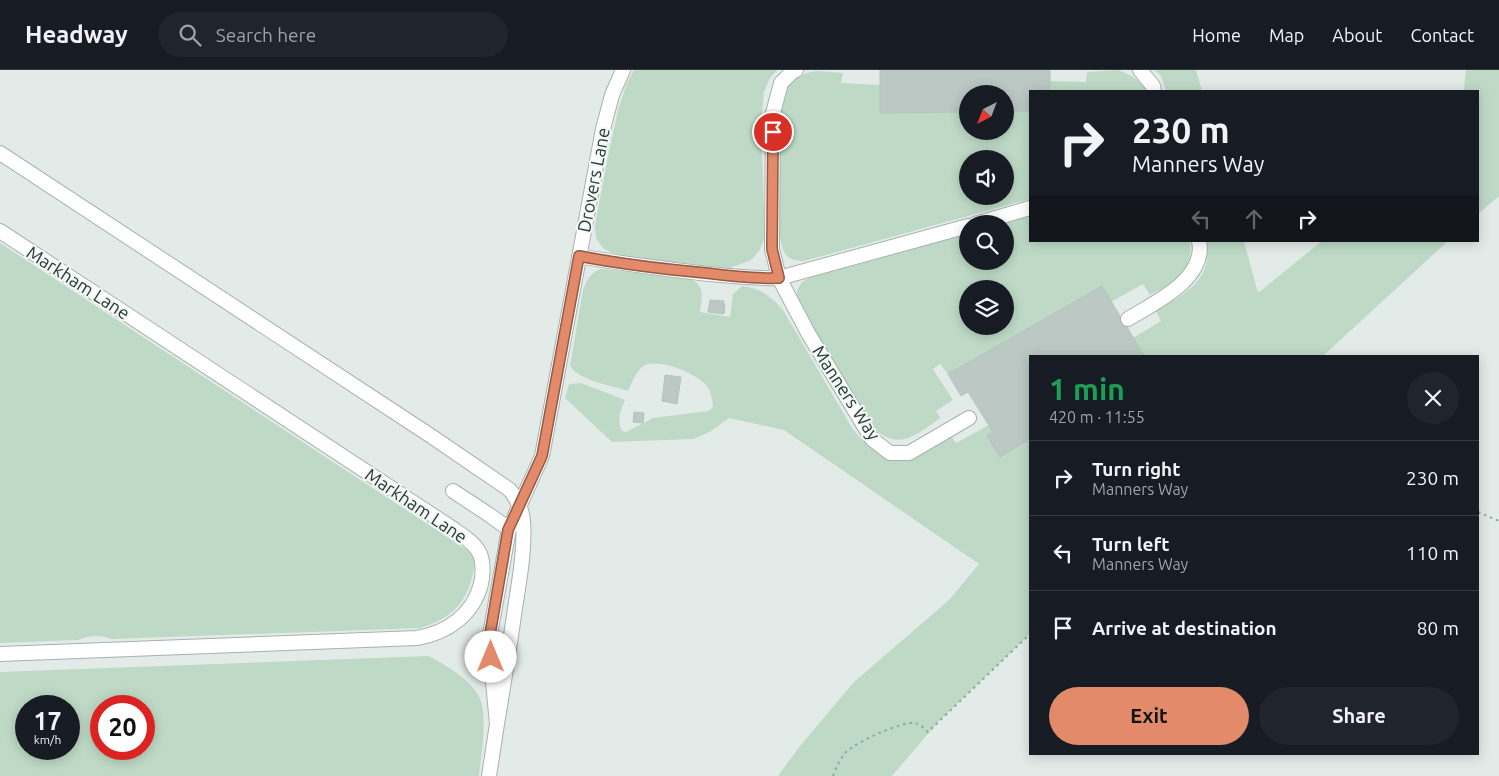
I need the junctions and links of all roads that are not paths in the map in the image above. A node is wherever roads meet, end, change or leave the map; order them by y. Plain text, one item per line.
1 (623, 70) edge
2 (796, 70) edge
3 (1140, 70) edge
4 (1154, 90) edge
5 (0, 153) edge
6 (1029, 208) edge
7 (1006, 215) edge
8 (959, 228) edge
9 (0, 232) edge
10 (1199, 242) edge
11 (579, 256) junction
12 (779, 278) junction
13 (1128, 319) dead end
14 (969, 418) dead end
15 (453, 491) dead end
16 (519, 506) junction
17 (508, 530) junction
18 (0, 654) edge
19 (497, 724) junction
20 (489, 776) edge

1 - 11 lane, Drovers Lane
2 - 12 lane, Manners Way
3 - 4 lane
5 - 16 lane
6 - 7 lane
8 - 12 lane
9 - 18 lane, Markham Lane
10 - 13 lane
11 - 12 lane
11 - 16 lane, Drovers Lane
12 - 14 lane, Manners Way
15 - 17 lane
16 - 17 lane, Drovers Lane
16 - 19 lane
17 - 19 lane, Drovers Lane
19 - 20 lane

